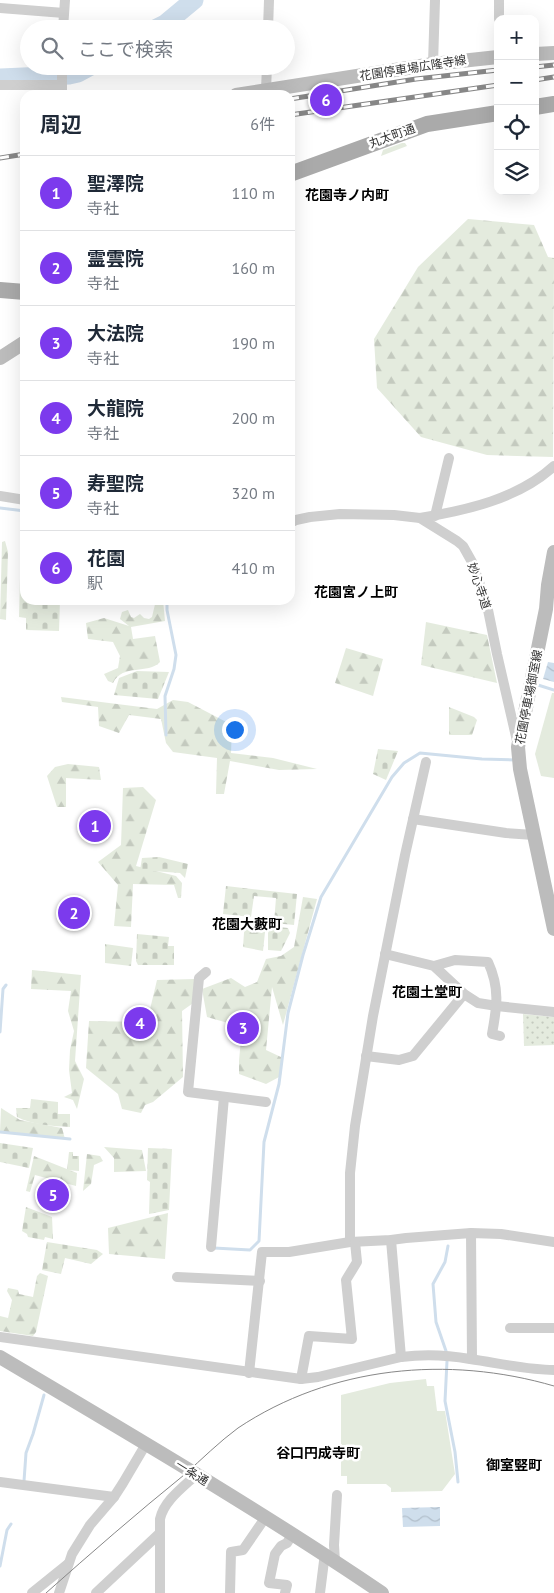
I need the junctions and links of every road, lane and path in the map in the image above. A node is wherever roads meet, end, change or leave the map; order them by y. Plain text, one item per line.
1 (65, 0) edge
2 (269, 0) edge
3 (435, 0) edge
4 (499, 0) edge
5 (0, 8) edge
6 (64, 13) junction
7 (499, 15) edge
8 (64, 20) edge
9 (268, 20) edge
10 (554, 53) edge
11 (539, 54) edge
12 (494, 56) edge
13 (433, 64) junction
14 (267, 75) edge
15 (62, 80) edge
16 (0, 85) edge
17 (266, 90) joint
18 (554, 104) edge
19 (539, 106) edge
20 (494, 114) edge
21 (295, 172) edge
22 (0, 290) edge
23 (20, 292) edge
24 (20, 345) edge
25 (0, 358) edge
26 (450, 458) dead end
27 (554, 466) edge
28 (0, 496) edge
29 (20, 499) edge
30 (434, 516) junction
31 (420, 518) junction
32 (295, 520) edge
33 (554, 552) edge
34 (519, 757) junction
35 (426, 762) dead end
36 (413, 819) junction
37 (534, 834) junction
38 (554, 929) edge
39 (385, 954) junction
40 (434, 966) junction
41 (206, 972) dead end
42 (464, 994) junction
43 (498, 1006) junction
44 (554, 1012) edge
45 (500, 1036) dead end
46 (366, 1056) junction
47 (224, 1096) junction
48 (266, 1102) dead end
49 (471, 1233) junction
50 (391, 1240) junction
51 (352, 1242) junction
52 (554, 1242) edge
53 (211, 1247) dead end
54 (177, 1277) dead end
55 (260, 1281) junction
56 (510, 1328) dead end
57 (554, 1328) edge
58 (0, 1337) edge
59 (0, 1357) edge
60 (401, 1357) junction
61 (472, 1359) junction
62 (554, 1370) edge
63 (249, 1373) junction
64 (301, 1379) junction
65 (146, 1444) junction
66 (196, 1475) junction
67 (0, 1482) edge
68 (337, 1495) dead end
69 (114, 1497) junction
70 (265, 1518) junction
71 (160, 1534) junction
72 (292, 1535) junction
73 (331, 1559) junction
74 (68, 1564) junction
75 (32, 1593) edge
76 (59, 1593) edge
77 (96, 1593) edge
78 (160, 1593) edge
79 (230, 1593) edge
80 (285, 1593) edge
81 (320, 1593) edge
82 (382, 1593) edge

1 - 6 street
2 - 9 street
3 - 13 street
4 - 7 street
5 - 6 street
6 - 8 street
10 - 11 main road
12 - 13 main road, 花園停車場広隆寺線
13 - 17 main road, 花園停車場広隆寺線
14 - 17 street
15 - 16 street
18 - 19 main road
20 - 21 main road, 丸太町通
22 - 23 main road
24 - 25 main road
26 - 30 street
27 - 30 street
28 - 29 street
30 - 31 street
31 - 32 street, 妙心寺道
31 - 34 street, 妙心寺道
33 - 34 main road, 花園停車場御室線
34 - 37 main road, 花園停車場御室線
35 - 36 street
36 - 37 street
36 - 39 street
37 - 38 main road, 花園停車場御室線
39 - 40 street
39 - 46 street
40 - 42 street
40 - 43 street
41 - 47 street
42 - 43 street
42 - 46 street
43 - 44 street
43 - 45 street
46 - 51 street
47 - 48 street
47 - 53 street
49 - 50 street
49 - 52 street
49 - 61 street
50 - 51 street
50 - 60 street
51 - 55 street
51 - 64 street
54 - 55 street
55 - 63 street
56 - 57 street
58 - 63 street
59 - 65 main road, 一条通
60 - 61 street
60 - 64 street
61 - 62 street
63 - 64 street
65 - 66 main road, 一条通
65 - 69 street
66 - 70 main road, 一条通
66 - 71 street
67 - 69 street
68 - 73 street
69 - 74 street
70 - 72 main road, 一条通
70 - 79 street
71 - 77 street
71 - 78 street
72 - 73 main road, 一条通
72 - 80 street
73 - 81 street
73 - 82 main road, 一条通
74 - 75 street
74 - 76 street

